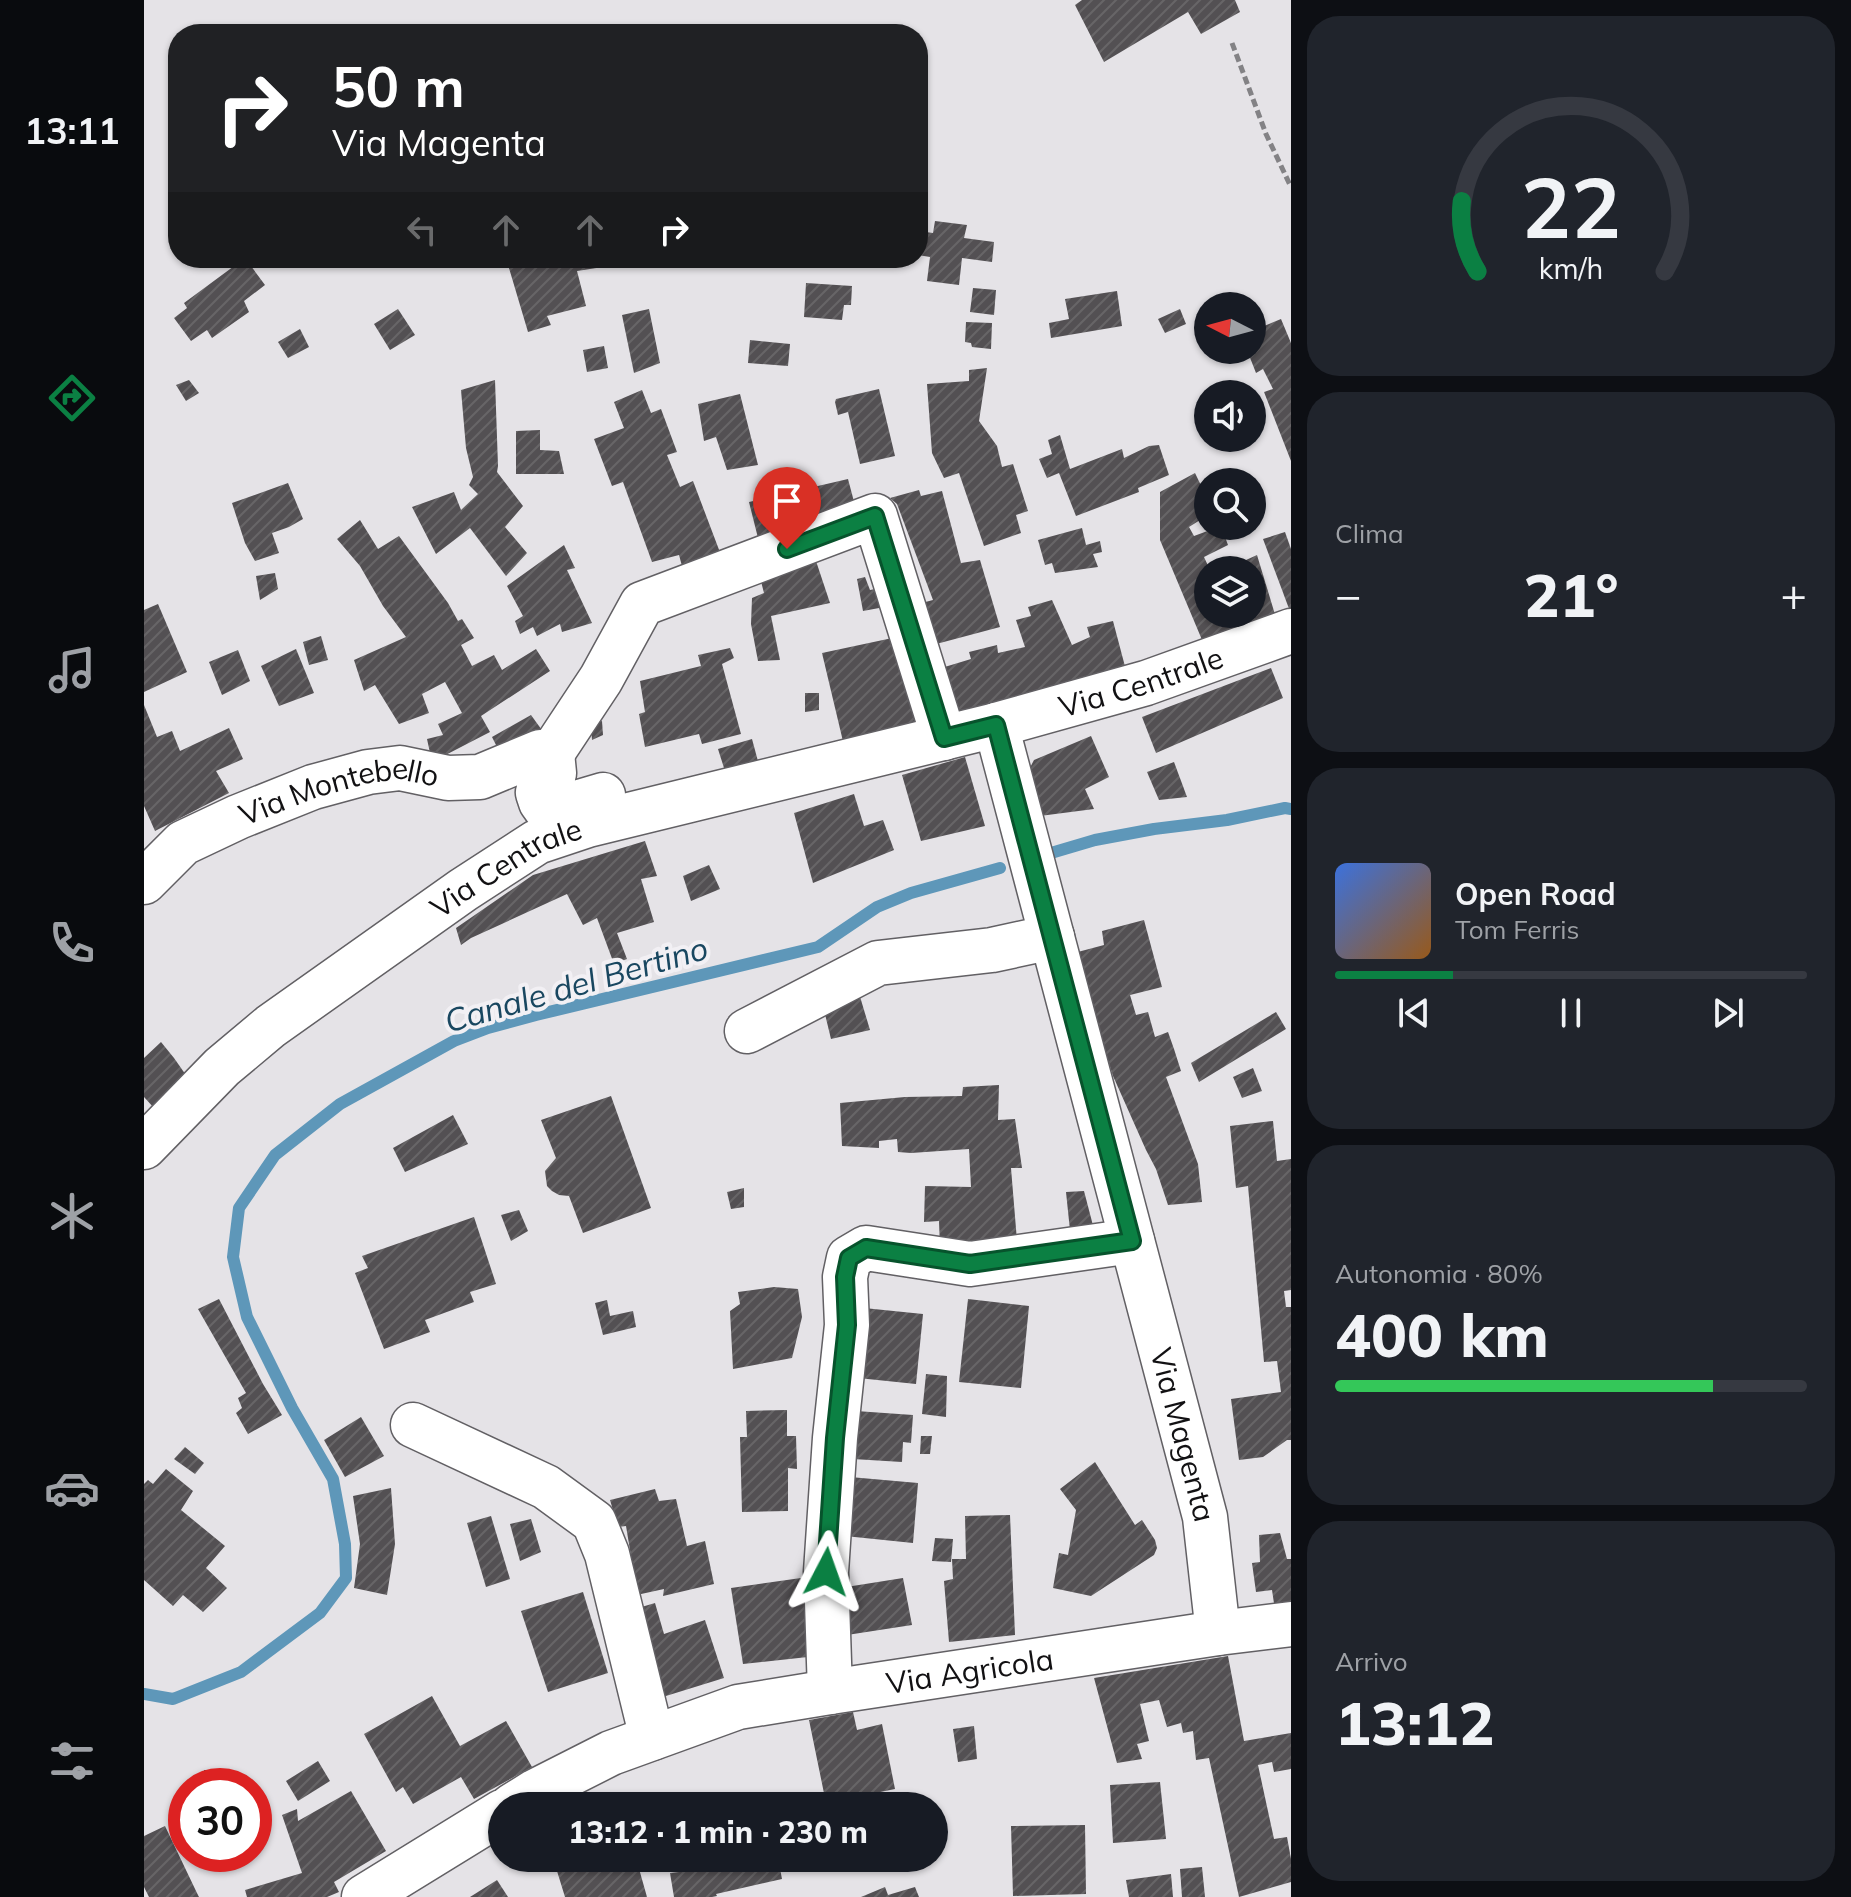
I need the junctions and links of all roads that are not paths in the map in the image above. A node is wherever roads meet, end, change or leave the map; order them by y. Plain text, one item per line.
1 (1291, 631) edge
2 (996, 725) junction
3 (944, 738) junction
4 (552, 753) junction
5 (749, 784) junction
6 (144, 882) edge
7 (1048, 924) junction
8 (747, 1031) dead end
9 (144, 1147) edge
10 (1132, 1241) junction
11 (413, 1425) dead end
12 (1291, 1624) edge
13 (1218, 1633) junction
14 (830, 1692) junction
15 (652, 1738) junction
16 (534, 1792) edge
17 (488, 1821) edge
18 (364, 1897) edge

1 - 2 street, Via Centrale
2 - 3 street, Via Centrale
2 - 7 street, Via Magenta
3 - 4 street
3 - 5 street, Via Centrale
4 - 5 street
4 - 6 street, Via Montebello
5 - 9 street, Via Centrale
7 - 8 street
7 - 10 street, Via Magenta
10 - 13 street, Via Magenta
10 - 14 street
11 - 15 street
12 - 13 street, Via Agricola
13 - 14 street, Via Agricola
14 - 15 street, Via Agricola
15 - 16 street, Via Agricola
17 - 18 street

